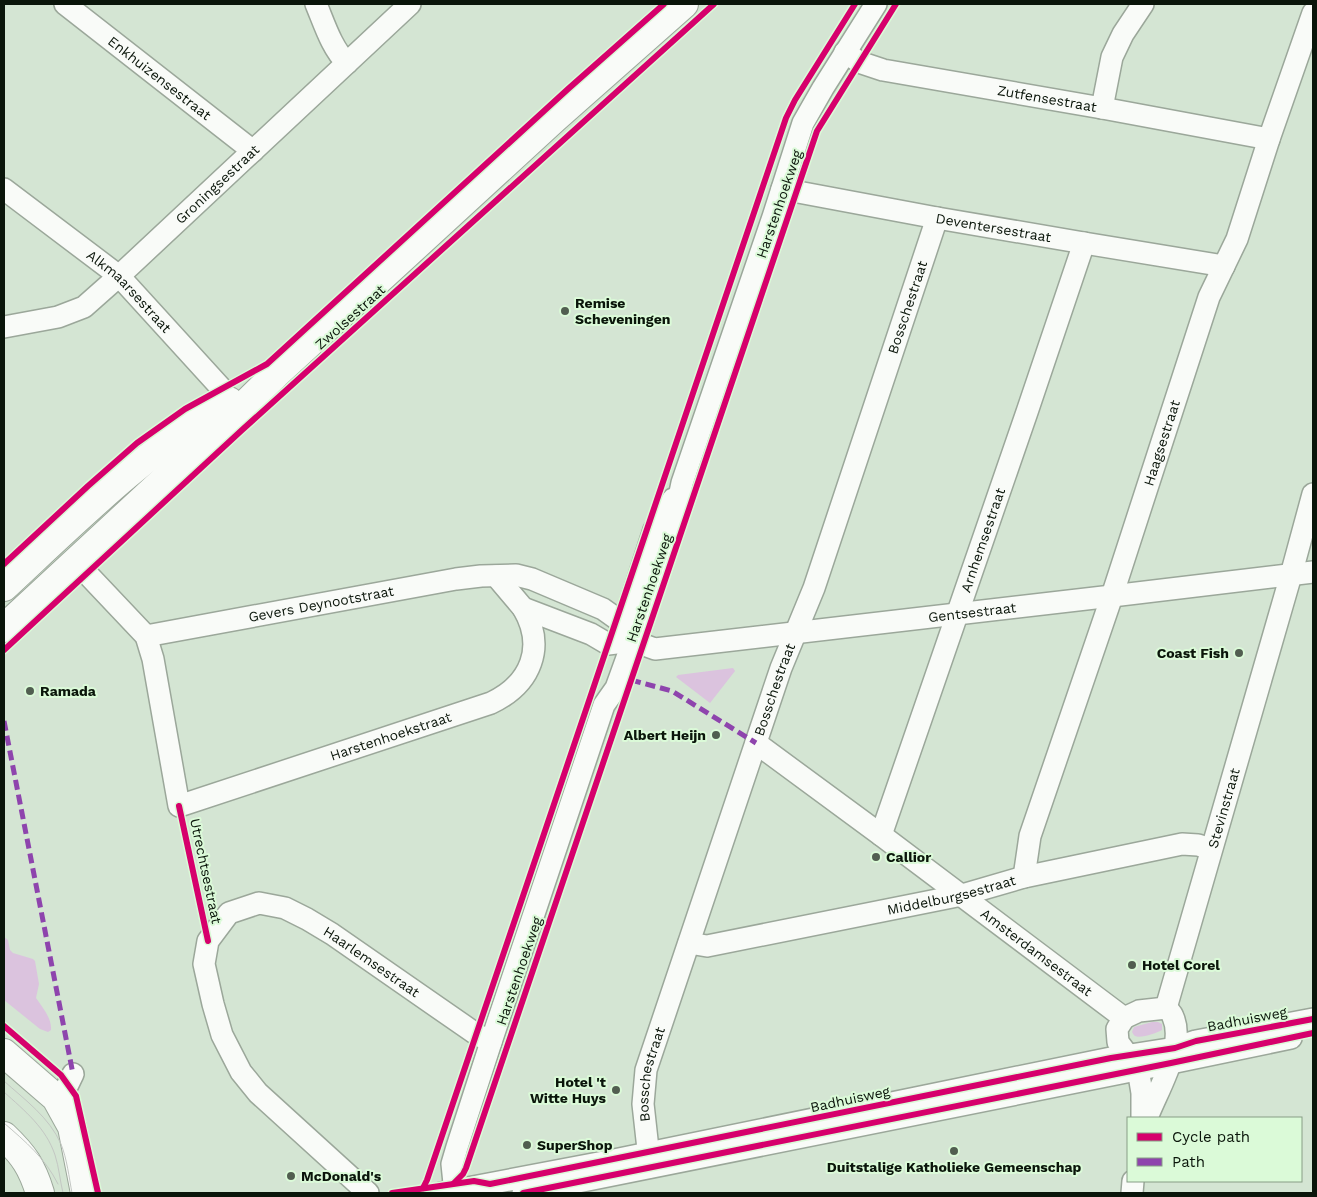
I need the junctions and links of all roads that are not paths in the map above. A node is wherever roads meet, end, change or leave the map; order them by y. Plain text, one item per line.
1 (65, 4) edge
2 (316, 4) edge
3 (410, 4) edge
4 (684, 4) edge
5 (876, 4) edge
6 (1141, 4) edge
7 (1313, 13) edge
8 (845, 52) junction
9 (347, 63) junction
10 (1102, 108) junction
11 (1269, 139) junction
12 (253, 152) junction
13 (4, 189) edge
14 (782, 189) junction
15 (938, 218) junction
16 (1084, 243) junction
17 (1224, 266) junction
18 (118, 276) junction
19 (4, 327) edge
20 (229, 410) junction
21 (1313, 494) edge
22 (76, 562) junction
23 (1313, 572) edge
24 (1291, 575) junction
25 (496, 576) junction
26 (4, 587) edge
27 (1112, 596) junction
28 (523, 608) junction
29 (958, 614) junction
30 (4, 628) edge
31 (796, 632) junction
32 (146, 636) junction
33 (624, 637) junction
34 (756, 744) junction
35 (180, 806) joint
36 (881, 835) junction
37 (1211, 849) junction
38 (1024, 877) junction
39 (962, 896) junction
40 (229, 913) joint
41 (690, 943) junction
42 (1166, 1008) junction
43 (1124, 1018) junction
44 (1313, 1019) edge
45 (1313, 1033) edge
46 (491, 1042) junction
47 (4, 1052) edge
48 (1173, 1055) junction
49 (1133, 1062) junction
50 (73, 1074) dead end
51 (59, 1103) junction
52 (1142, 1117) edge
53 (1147, 1117) edge
54 (4, 1136) edge
55 (649, 1160) junction
56 (450, 1192) edge
57 (40, 1193) edge
58 (85, 1193) edge
59 (368, 1193) edge
60 (523, 1193) edge

1 - 12 street, Enkhuizensestraat
2 - 9 street
3 - 9 street, Groningsestraat
4 - 20 main road, Zwolsestraat
5 - 8 street, Harstenhoekweg
6 - 10 street
7 - 11 street, Haagsestraat
8 - 10 street, Zutfensestraat
8 - 14 street, Harstenhoekweg
9 - 12 street, Groningsestraat
10 - 11 street, Zutfensestraat
11 - 17 street, Haagsestraat
12 - 18 street, Groningsestraat
13 - 18 street, Alkmaarsestraat
14 - 15 street, Deventersestraat
14 - 33 street, Harstenhoekweg
15 - 16 street, Deventersestraat
15 - 31 street, Bosschestraat
16 - 17 street, Deventersestraat
16 - 29 street, Arnhemsestraat
17 - 27 street, Haagsestraat
18 - 19 street, Groningsestraat
18 - 20 street, Alkmaarsestraat
20 - 22 main road, Zwolsestraat
20 - 26 main road, Zwolsestraat
21 - 24 street, Stevinstraat
22 - 30 main road, Zwolsestraat
22 - 32 street, Utrechtsestraat
23 - 24 street, Gentsestraat
24 - 27 street, Gentsestraat
24 - 37 street, Stevinstraat
25 - 28 street
25 - 32 street, Gevers Deynootstraat
25 - 33 street, Gevers Deynootstraat
27 - 29 street, Gentsestraat
27 - 38 street, Haagsestraat
28 - 33 street, Gentsestraat
28 - 35 street, Harstenhoekstraat
29 - 31 street, Gentsestraat
29 - 36 street, Arnhemsestraat
31 - 33 street, Gentsestraat
31 - 34 street, Bosschestraat
32 - 35 street, Utrechtsestraat
33 - 46 street, Harstenhoekweg
34 - 36 street, Amsterdamsestraat
34 - 41 street, Bosschestraat
36 - 39 street, Amsterdamsestraat
37 - 38 street, Middelburgsestraat
37 - 42 street, Stevinstraat
38 - 39 street, Middelburgsestraat
39 - 41 street, Middelburgsestraat
39 - 43 street, Amsterdamsestraat
40 - 46 street, Haarlemsestraat
40 - 59 street, Utrechtsestraat
41 - 55 street, Bosschestraat
42 - 43 street
42 - 48 street
43 - 49 street
44 - 48 street, Badhuisweg
45 - 48 street, Badhuisweg
46 - 56 street, Harstenhoekweg
47 - 51 main road
48 - 49 street, Badhuisweg
48 - 53 street
49 - 52 street
49 - 55 street, Badhuisweg
50 - 51 street
51 - 58 main road
54 - 57 main road
55 - 56 street, Badhuisweg
55 - 60 street, Badhuisweg

